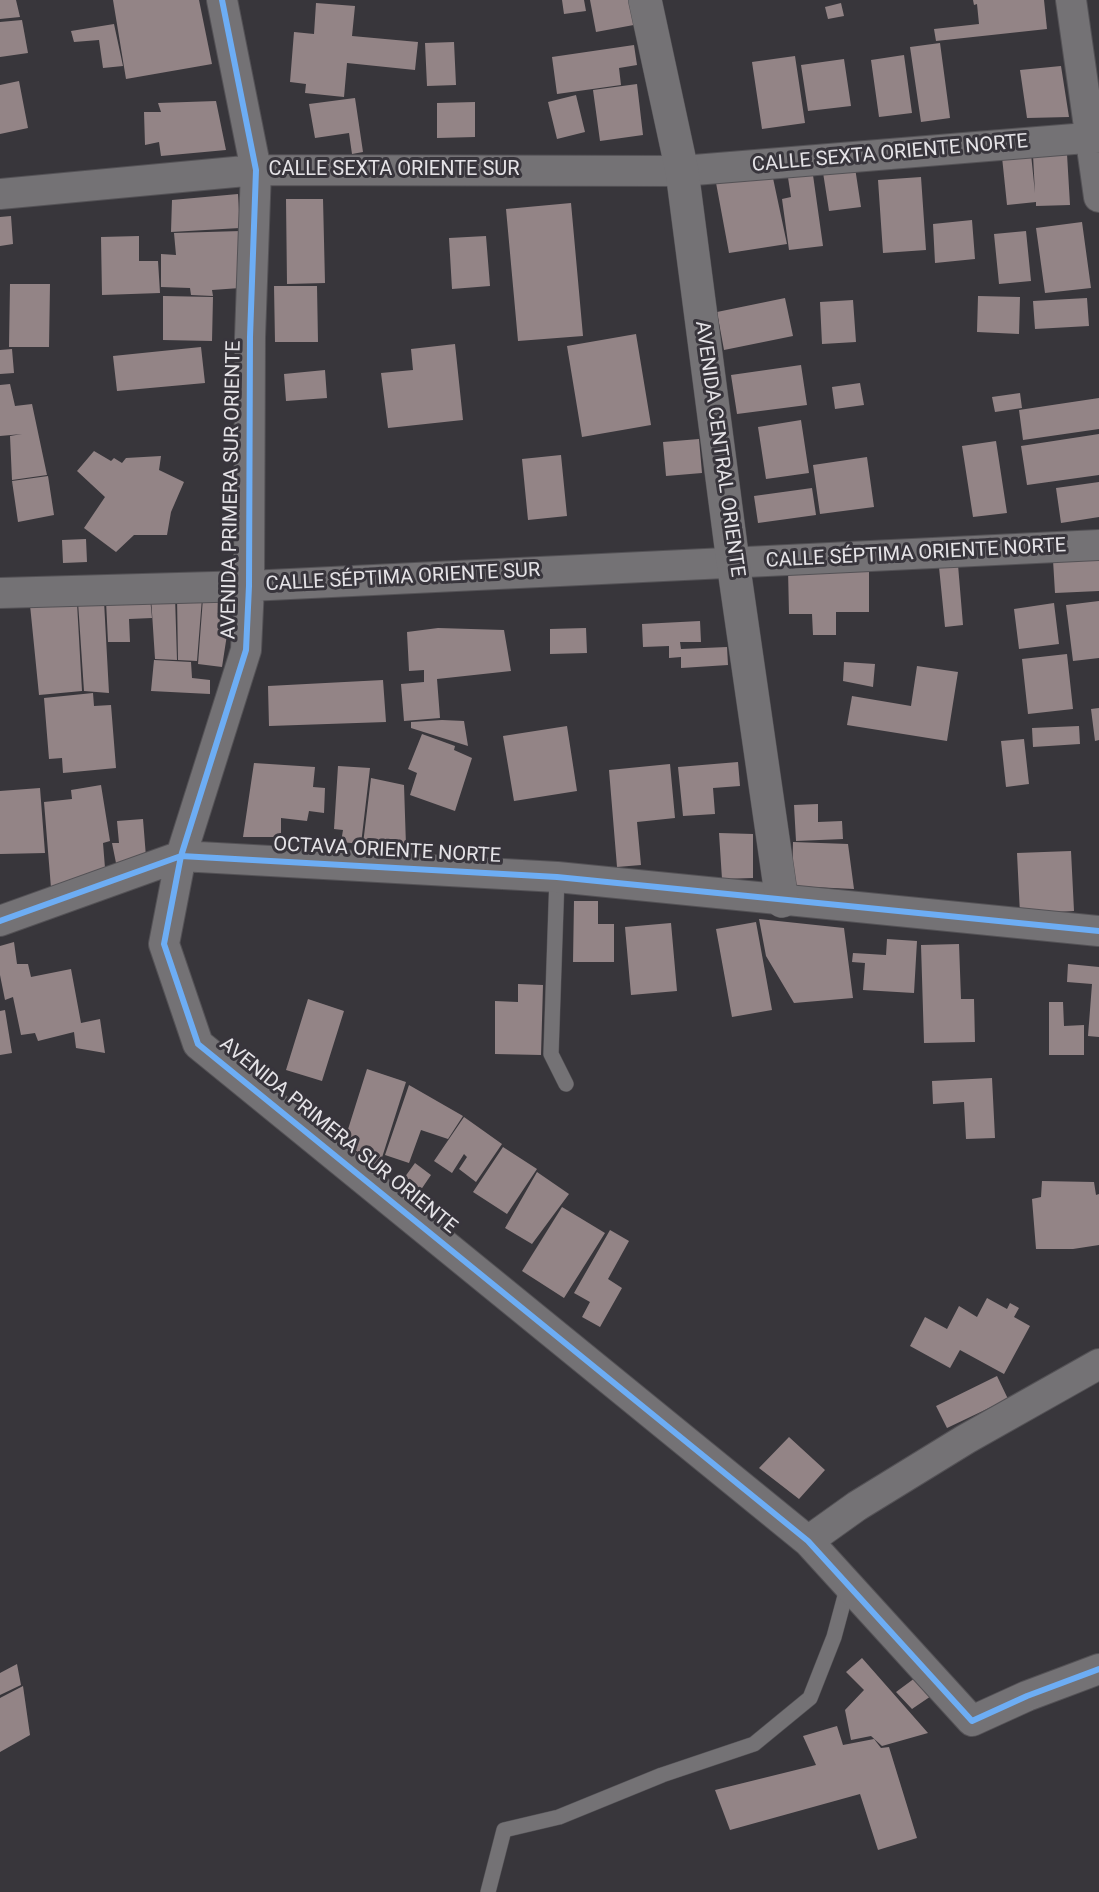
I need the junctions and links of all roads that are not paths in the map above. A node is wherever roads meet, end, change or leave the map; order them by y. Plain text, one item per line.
1 (222, 0) edge
2 (645, 0) edge
3 (1071, 0) edge
4 (1095, 137) edge
5 (256, 170) junction
6 (682, 171) junction
7 (0, 194) edge
8 (1099, 197) edge
9 (1099, 545) edge
10 (734, 562) junction
11 (249, 586) junction
12 (0, 592) edge
13 (181, 856) junction
14 (557, 877) junction
15 (782, 901) junction
16 (0, 921) edge
17 (1099, 931) edge
18 (566, 1084) dead end
19 (1099, 1364) edge
20 (807, 1541) junction
21 (848, 1585) junction
22 (1099, 1669) edge
23 (488, 1892) edge

1 - 5 street, AVENIDA PRIMERA SUR ORIENTE
2 - 6 street, AVENIDA CENTRAL ORIENTE
3 - 4 street
4 - 6 street, CALLE SEXTA ORIENTE NORTE
4 - 8 street
5 - 6 street, CALLE SEXTA ORIENTE SUR
5 - 7 street, CALLE SEXTA ORIENTE SUR
5 - 11 street, AVENIDA PRIMERA SUR ORIENTE
6 - 10 street, AVENIDA CENTRAL ORIENTE
9 - 10 street, CALLE SÉPTIMA ORIENTE NORTE
10 - 11 street, CALLE SÉPTIMA ORIENTE SUR
10 - 15 street, AVENIDA CENTRAL ORIENTE
11 - 12 street, CALLE SÉPTIMA ORIENTE SUR
11 - 13 street, AVENIDA PRIMERA SUR ORIENTE
13 - 14 street, OCTAVA ORIENTE NORTE
13 - 16 street, OCTAVA ORIENTE NORTE
13 - 20 street, AVENIDA PRIMERA SUR ORIENTE
14 - 15 street, OCTAVA ORIENTE NORTE
14 - 18 lane
15 - 17 street, OCTAVA ORIENTE NORTE
19 - 20 street
20 - 21 street, AVENIDA PRIMERA SUR ORIENTE
21 - 22 street, AVENIDA PRIMERA SUR ORIENTE
21 - 23 lane

